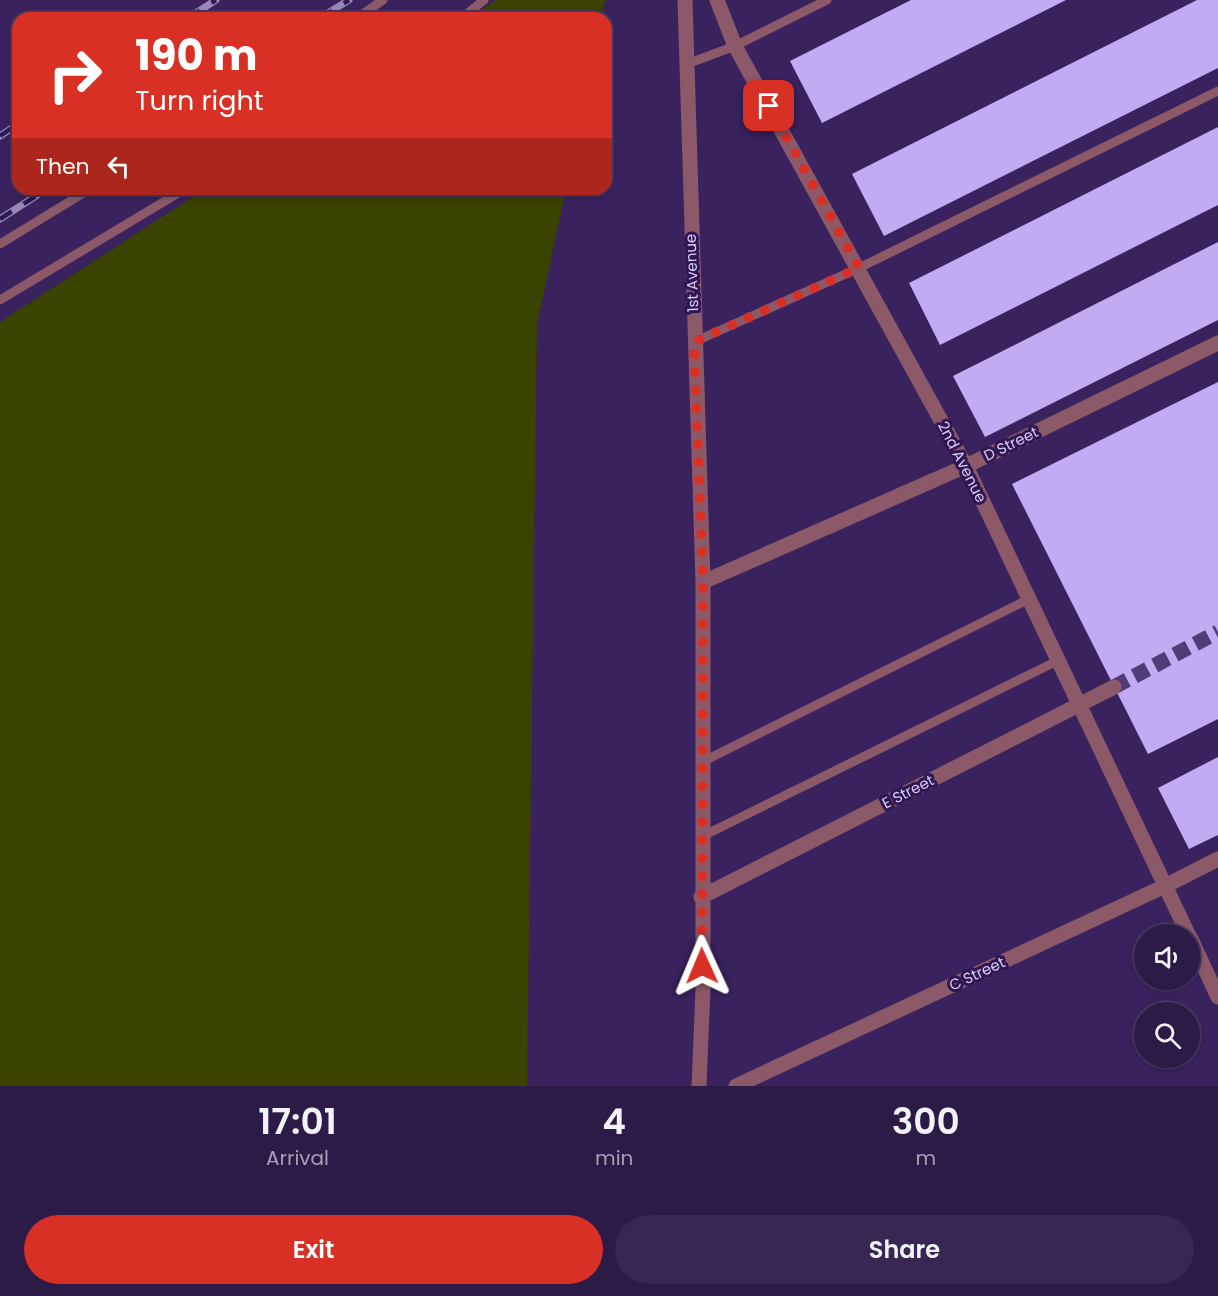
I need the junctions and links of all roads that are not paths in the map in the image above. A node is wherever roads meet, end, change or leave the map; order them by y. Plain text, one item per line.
1 (384, 0) edge
2 (484, 0) edge
3 (685, 0) edge
4 (717, 0) edge
5 (827, 0) edge
6 (366, 12) edge
7 (469, 12) edge
8 (735, 46) junction
9 (687, 64) junction
10 (1218, 91) edge
11 (80, 195) edge
12 (175, 195) edge
13 (0, 244) edge
14 (859, 268) junction
15 (0, 300) edge
16 (694, 342) junction
17 (1218, 343) edge
18 (966, 466) junction
19 (703, 582) junction
20 (1029, 599) junction
21 (1058, 661) junction
22 (1114, 687) tunnel mouth
23 (1078, 705) junction
24 (702, 762) junction
25 (701, 837) junction
26 (1218, 859) edge
27 (1165, 886) junction
28 (701, 897) junction
29 (1183, 924) edge
30 (1200, 959) edge
31 (1218, 997) edge
32 (699, 1086) edge
33 (736, 1086) edge

1 - 6 lane
2 - 7 lane
3 - 9 street, 1st Avenue
4 - 8 street, 2nd Avenue
5 - 8 lane
8 - 9 lane
8 - 14 street, 2nd Avenue
9 - 16 street, 1st Avenue
10 - 14 lane
11 - 13 lane
12 - 15 lane
14 - 16 lane
14 - 18 street, 2nd Avenue
16 - 19 street, 1st Avenue
17 - 18 street, D Street
18 - 19 street, D Street
18 - 20 street, 2nd Avenue
19 - 24 street, 1st Avenue
20 - 21 street, 2nd Avenue
20 - 24 lane
21 - 23 street, 2nd Avenue
21 - 25 lane
22 - 23 street, E Street
23 - 27 street, 2nd Avenue
23 - 28 street, E Street
24 - 25 street, 1st Avenue
25 - 28 street, 1st Avenue
26 - 27 street, C Street
27 - 29 street, 2nd Avenue
27 - 33 street, C Street
28 - 32 street, 1st Avenue
30 - 31 street, 2nd Avenue

